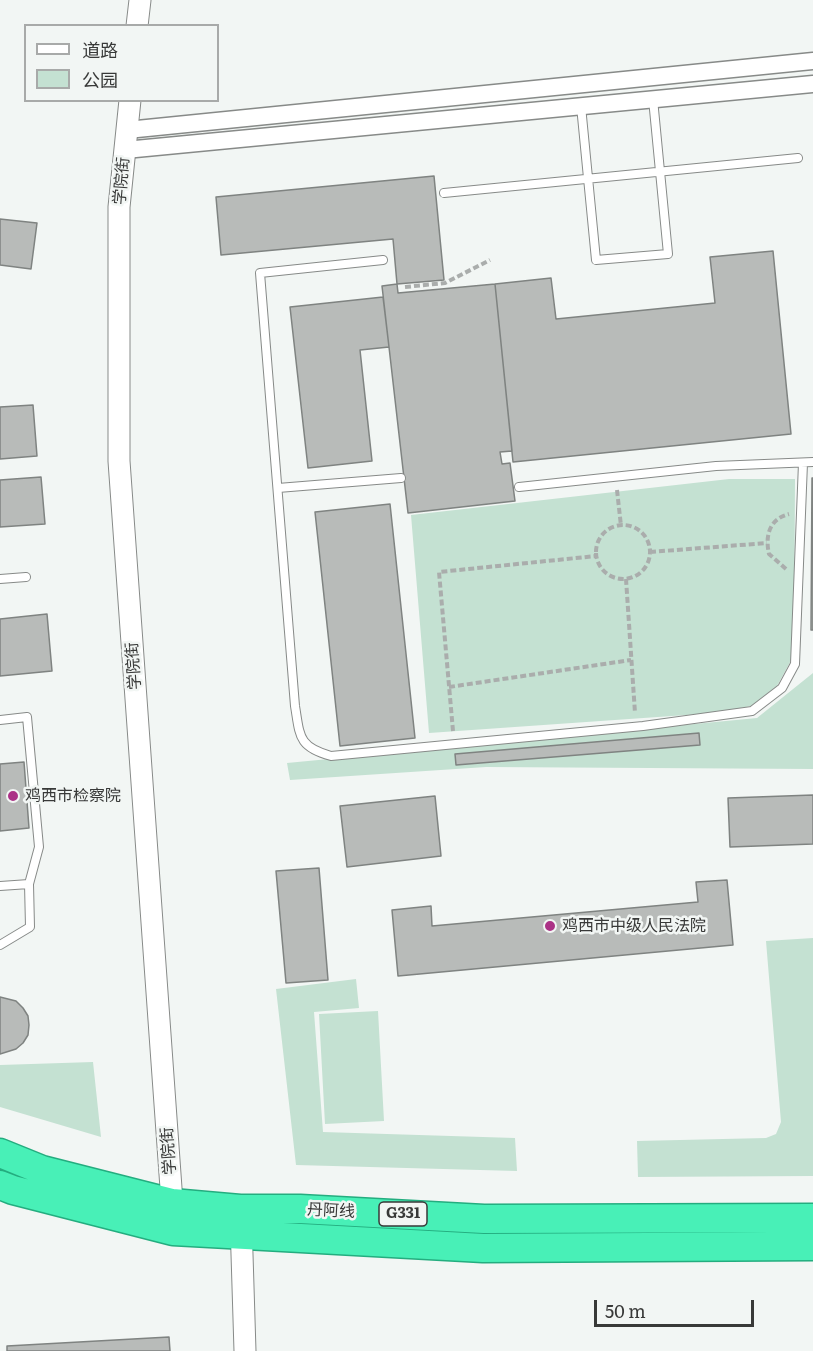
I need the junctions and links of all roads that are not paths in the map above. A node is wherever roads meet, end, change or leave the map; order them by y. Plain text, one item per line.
1 (140, 0) edge
2 (137, 24) edge
3 (813, 61) edge
4 (813, 84) edge
5 (653, 99) junction
6 (130, 102) edge
7 (581, 106) junction
8 (126, 140) junction
9 (798, 158) dead end
10 (660, 172) junction
11 (588, 179) junction
12 (444, 193) dead end
13 (383, 260) dead end
14 (813, 462) edge
15 (803, 463) junction
16 (401, 478) dead end
17 (519, 487) dead end
18 (278, 488) junction
19 (26, 577) dead end
20 (0, 579) edge
21 (0, 720) edge
22 (29, 884) junction
23 (0, 886) edge
24 (0, 945) edge
25 (0, 1153) edge
26 (0, 1185) edge
27 (172, 1203) junction
28 (813, 1218) edge
29 (241, 1222) junction
30 (173, 1231) junction
31 (813, 1246) edge
32 (245, 1351) edge

1 - 2 street
3 - 8 street
4 - 5 street
5 - 7 street
5 - 10 lane
6 - 8 street, 学院街
7 - 8 street
7 - 11 lane
8 - 27 street, 学院街
9 - 10 lane
10 - 11 lane
10 - 11 lane
11 - 12 lane
13 - 18 lane
14 - 15 lane
15 - 17 lane
15 - 18 lane
16 - 18 lane
19 - 20 lane
21 - 22 lane
22 - 23 lane
22 - 24 lane
25 - 27 highway, 丹阿线 / G331
26 - 30 highway, 丹阿线 / G331
27 - 29 highway, 丹阿线 / G331
27 - 30 street, 学院街
28 - 29 highway, 丹阿线 / G331
29 - 30 highway, 丹阿线 / G331
29 - 31 highway, 丹阿线 / G331
29 - 32 street

